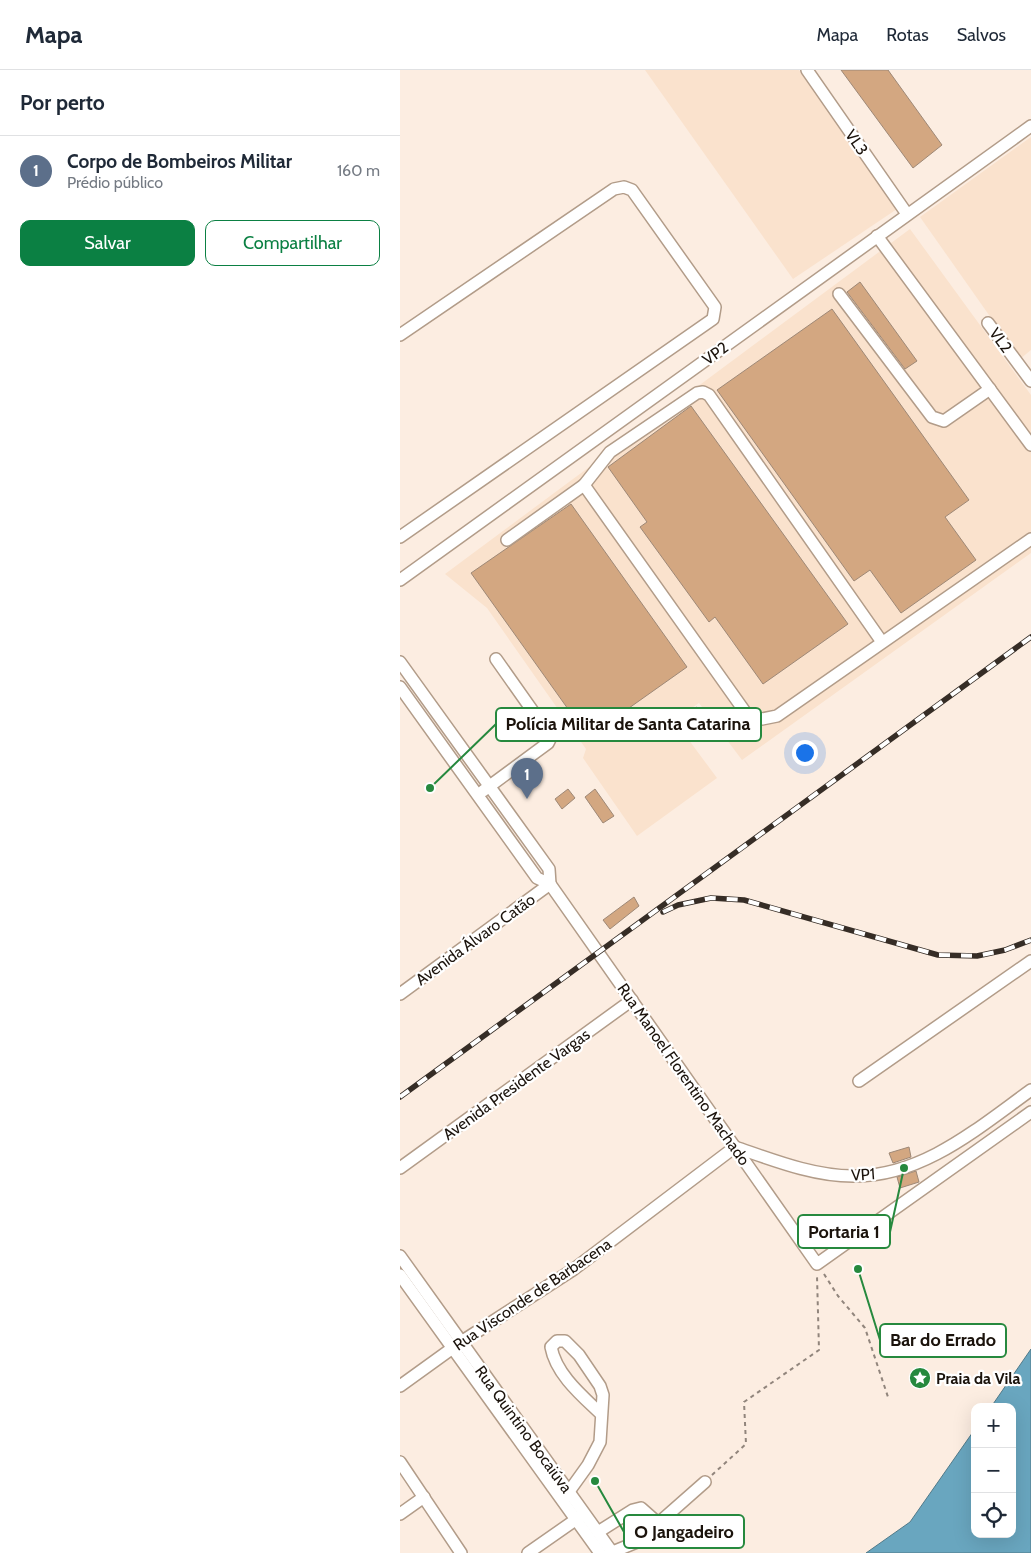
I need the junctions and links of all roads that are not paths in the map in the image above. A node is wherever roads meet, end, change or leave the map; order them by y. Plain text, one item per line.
1 (808, 70) edge
2 (1031, 126) edge
3 (907, 214) junction
4 (877, 236) junction
5 (839, 294) dead end
6 (988, 323) dead end
7 (400, 335) edge
8 (1031, 381) edge
9 (990, 388) junction
10 (1031, 445) edge
11 (584, 484) junction
12 (400, 537) edge
13 (1031, 539) edge
14 (507, 540) dead end
15 (400, 580) edge
16 (882, 642) junction
17 (496, 659) dead end
18 (400, 662) edge
19 (400, 688) edge
20 (460, 746) junction
21 (449, 755) junction
22 (489, 786) junction
23 (478, 796) junction
24 (550, 884) junction
25 (1031, 961) edge
26 (400, 994) edge
27 (632, 1000) junction
28 (859, 1081) dead end
29 (1031, 1090) edge
30 (1031, 1112) edge
31 (736, 1147) junction
32 (400, 1168) edge
33 (400, 1256) edge
34 (406, 1277) edge
35 (457, 1345) junction
36 (400, 1386) edge
37 (600, 1413) junction
38 (400, 1462) edge
39 (705, 1482) road end
40 (566, 1496) junction
41 (424, 1497) junction
42 (400, 1514) edge
43 (580, 1516) junction
44 (658, 1523) junction
45 (598, 1532) junction
46 (611, 1552) edge
47 (461, 1553) edge
48 (528, 1553) edge
49 (600, 1553) edge

1 - 3 street, VL3
2 - 3 street, VP2
3 - 4 street, VP2
4 - 9 street
4 - 15 street, VP2
5 - 9 street
6 - 8 street, VL2
7 - 12 street
9 - 10 street
11 - 14 street
11 - 16 street
11 - 16 street
13 - 16 street
17 - 22 street
18 - 20 street, Rua Manoel Florentino Machado
19 - 21 street, Rua Manoel Florentino Machado
20 - 21 street
20 - 22 street, Rua Manoel Florentino Machado
21 - 23 street, Rua Manoel Florentino Machado
22 - 23 street
22 - 24 street, Rua Manoel Florentino Machado
23 - 24 street, Rua Manoel Florentino Machado
24 - 26 street, Avenida Álvaro Catão
24 - 27 street, Rua Manoel Florentino Machado
25 - 28 street
27 - 31 street, Rua Manoel Florentino Machado
27 - 32 street, Avenida Presidente Vargas
29 - 31 street, VP1
30 - 31 street, Rua Manoel Florentino Machado
31 - 35 street, Rua Visconde de Barbacena
33 - 34 street, Rua Quintino Bocaiúva
34 - 35 street, Rua Quintino Bocaiúva
35 - 36 street, Rua Visconde de Barbacena
35 - 40 street, Rua Quintino Bocaiúva
37 - 37 street
37 - 40 street
38 - 41 street
39 - 44 street
40 - 43 street, Rua Quintino Bocaiúva
41 - 42 street
41 - 47 street
43 - 45 street, Rua Quintino Bocaiúva
43 - 48 street
43 - 49 street, Rua Quintino Bocaiúva
44 - 45 street
44 - 46 street
45 - 46 street, Rua Quintino Bocaiúva

